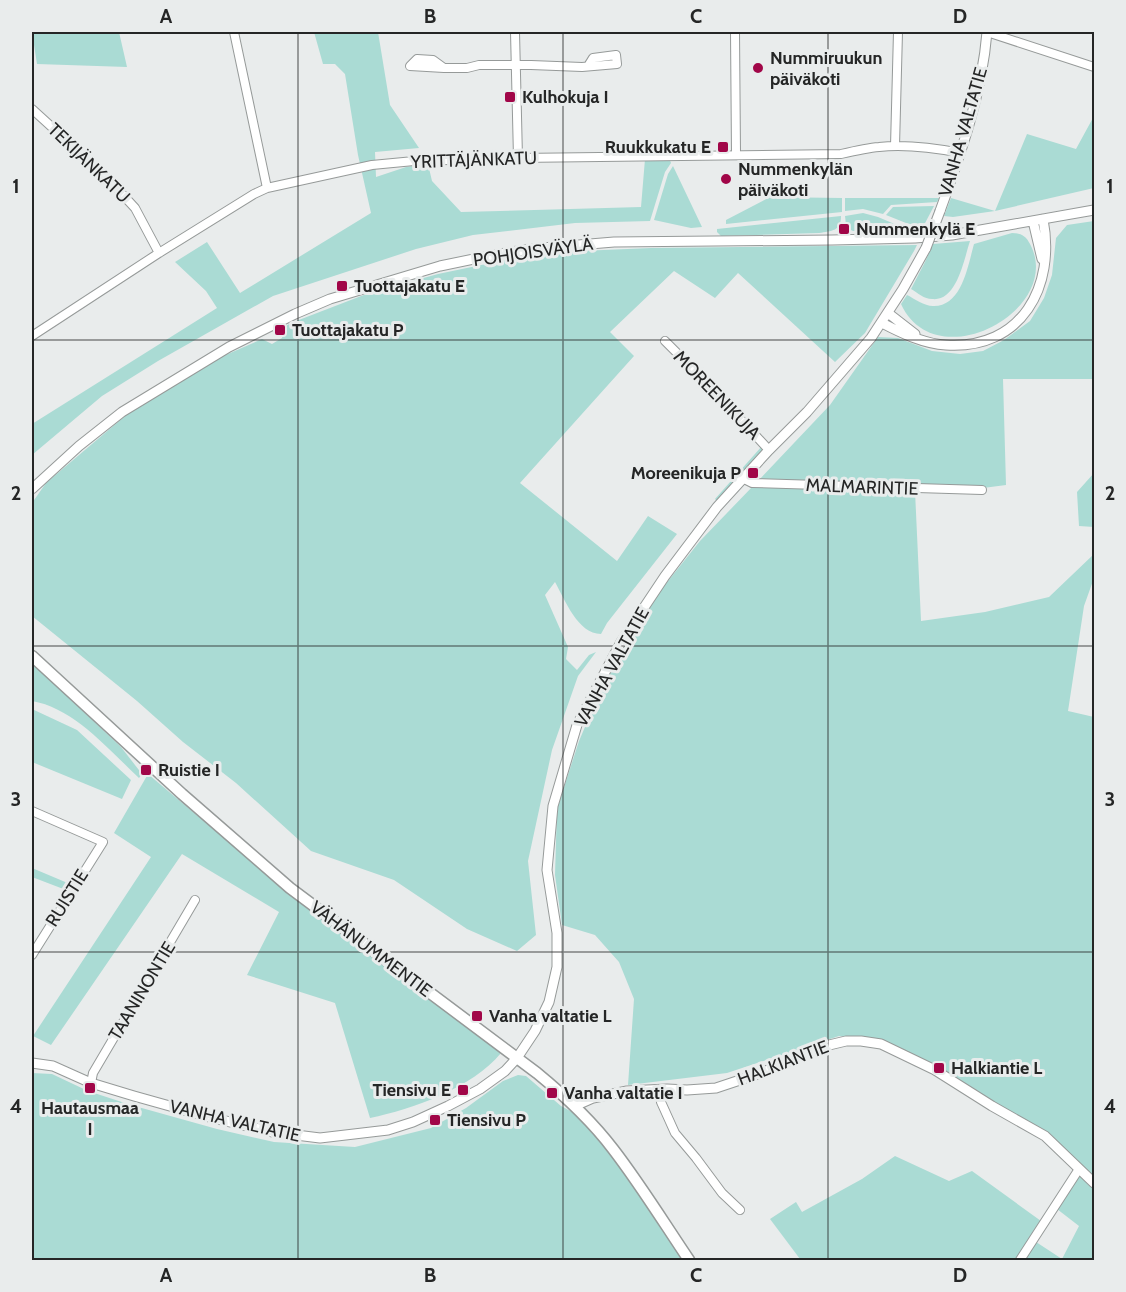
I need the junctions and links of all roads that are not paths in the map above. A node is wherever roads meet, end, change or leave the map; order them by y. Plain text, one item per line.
1 (234, 32) edge
2 (515, 32) edge
3 (735, 32) edge
4 (898, 32) edge
5 (987, 32) edge
6 (516, 65) junction
7 (588, 66) dead end
8 (1095, 67) edge
9 (444, 68) dead end
10 (32, 109) edge
11 (895, 146) junction
12 (961, 153) junction
13 (736, 154) junction
14 (518, 158) junction
15 (267, 188) junction
16 (1095, 210) edge
17 (1044, 219) junction
18 (1033, 221) junction
19 (159, 253) junction
20 (1042, 276) junction
21 (888, 313) junction
22 (882, 323) junction
23 (32, 336) edge
24 (665, 341) dead end
25 (930, 343) junction
26 (769, 450) junction
27 (742, 478) junction
28 (32, 489) edge
29 (982, 490) dead end
30 (32, 656) edge
31 (32, 811) edge
32 (195, 900) dead end
33 (32, 955) edge
34 (518, 1058) junction
35 (32, 1063) edge
36 (91, 1083) junction
37 (658, 1089) junction
38 (575, 1106) junction
39 (1079, 1169) junction
40 (1095, 1183) edge
41 (740, 1210) dead end
42 (689, 1260) edge
43 (1020, 1260) edge

1 - 15 street
2 - 6 street
3 - 13 street
4 - 11 street
5 - 8 street
5 - 12 street, VANHA VALTATIE
6 - 7 street
6 - 9 street
6 - 14 street
10 - 19 street, TEKIJÄNKATU
11 - 12 street, YRITTÄJÄNKATU
11 - 13 street, YRITTÄJÄNKATU
12 - 21 street, VANHA VALTATIE, bridge
13 - 14 street, YRITTÄJÄNKATU
14 - 15 street, YRITTÄJÄNKATU
15 - 19 street, YRITTÄJÄNKATU
16 - 17 street, POHJOISVÄYLÄ
17 - 18 street, POHJOISVÄYLÄ
17 - 20 street
18 - 20 street
18 - 28 street, POHJOISVÄYLÄ
19 - 23 street, YRITTÄJÄNKATU
20 - 25 street
21 - 22 street, VANHA VALTATIE
21 - 25 street
22 - 25 street
22 - 26 street, VANHA VALTATIE
24 - 26 street, MOREENIKUJA
26 - 27 street, VANHA VALTATIE
27 - 29 street, MALMARINTIE
27 - 34 street, VANHA VALTATIE
30 - 34 main road, VÄHÄNUMMENTIE
31 - 33 street, RUISTIE
32 - 36 street, TAANINONTIE
34 - 36 street, VANHA VALTATIE
34 - 38 main road, VÄHÄNUMMENTIE
35 - 36 street, VANHA VALTATIE
37 - 38 street, HALKIANTIE
37 - 39 street, HALKIANTIE
37 - 41 street
38 - 42 main road, VÄHÄNUMMENTIE
39 - 40 street, HALKIANTIE
39 - 43 street

